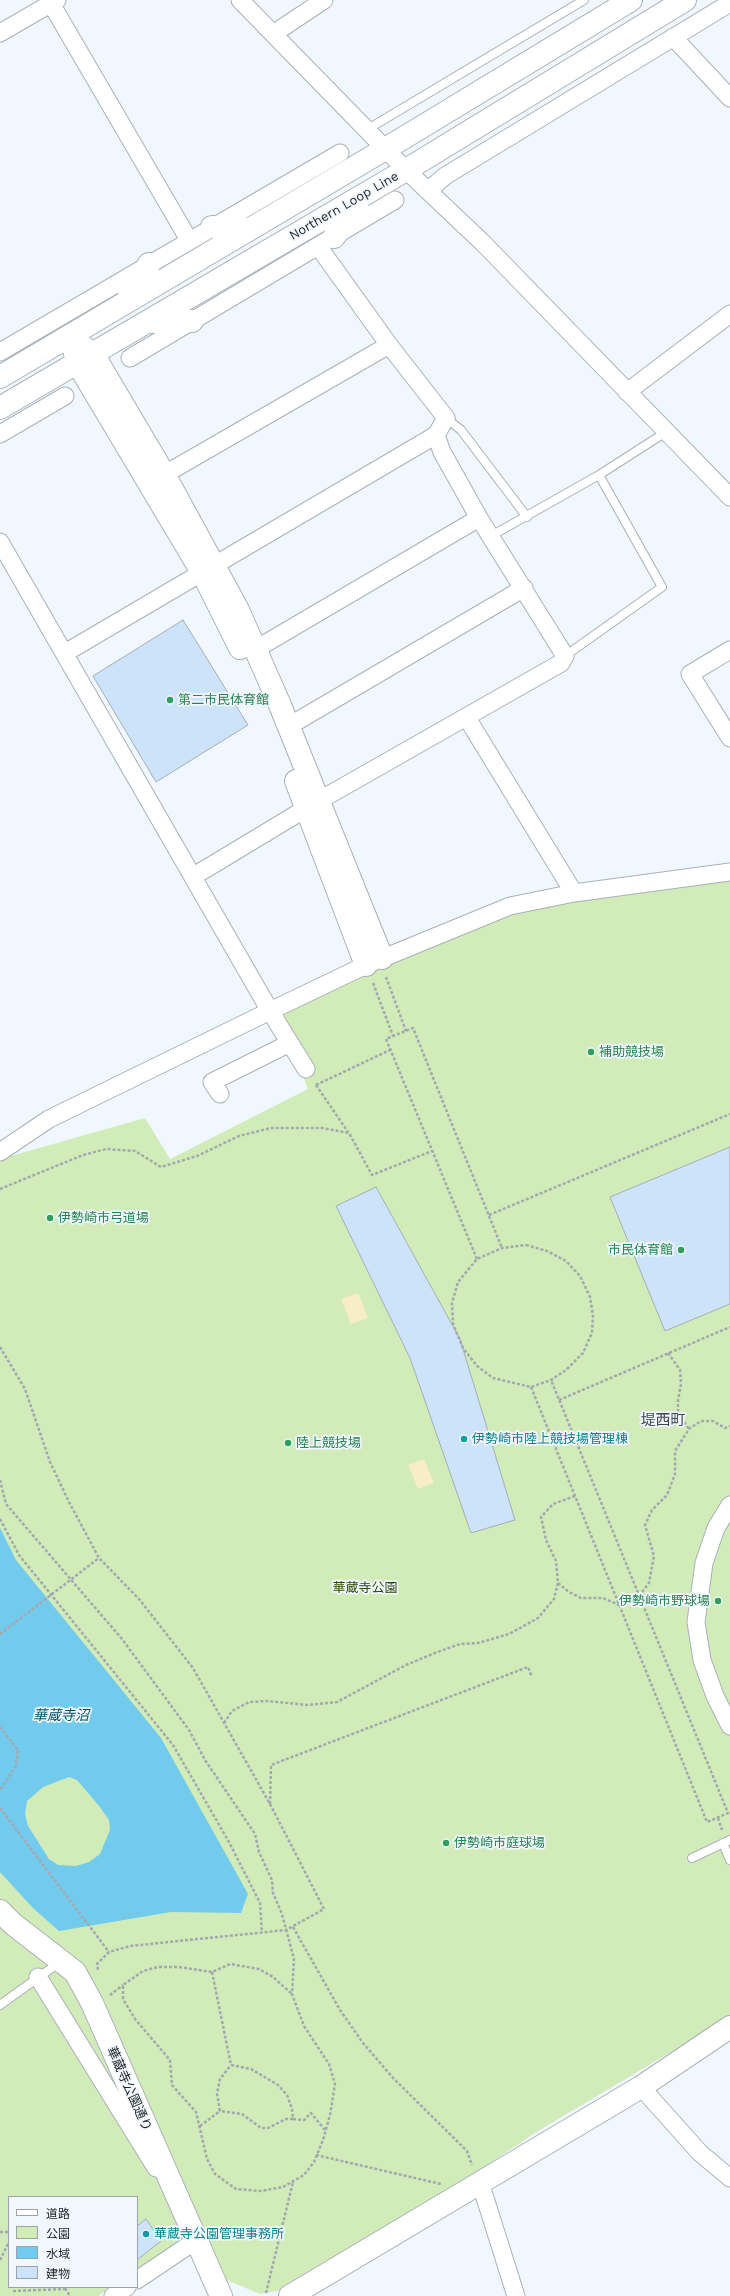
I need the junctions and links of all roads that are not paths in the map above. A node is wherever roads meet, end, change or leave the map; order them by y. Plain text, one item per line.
1 (240, 0) edge
2 (324, 0) edge
3 (584, 0) edge
4 (631, 0) edge
5 (685, 0) edge
6 (52, 1) edge
7 (730, 3) edge
8 (0, 33) edge
9 (273, 34) junction
10 (673, 37) junction
11 (730, 98) edge
12 (368, 129) junction
13 (386, 148) junction
14 (340, 153) dead end
15 (406, 170) junction
16 (430, 190) junction
17 (362, 196) junction
18 (395, 200) dead end
19 (212, 227) junction
20 (248, 229) junction
21 (189, 240) junction
22 (326, 241) junction
23 (149, 264) junction
24 (126, 301) junction
25 (730, 314) edge
26 (192, 321) junction
27 (148, 322) junction
28 (70, 337) junction
29 (389, 345) junction
30 (0, 352) edge
31 (130, 358) dead end
32 (85, 359) junction
33 (0, 377) edge
34 (627, 392) junction
35 (65, 396) dead end
36 (6, 404) edge
37 (446, 418) junction
38 (0, 422) edge
39 (666, 432) junction
40 (0, 434) edge
41 (436, 435) junction
42 (599, 475) junction
43 (156, 479) junction
44 (730, 497) edge
45 (527, 517) junction
46 (480, 518) junction
47 (491, 536) junction
48 (0, 542) edge
49 (208, 569) junction
50 (524, 588) junction
51 (256, 649) junction
52 (730, 650) edge
53 (65, 652) junction
54 (565, 656) junction
55 (466, 718) junction
56 (289, 726) junction
57 (730, 738) edge
58 (313, 804) junction
59 (730, 872) edge
60 (194, 876) junction
61 (574, 893) junction
62 (376, 969) junction
63 (270, 1011) junction
64 (290, 1043) junction
65 (306, 1069) road end
66 (220, 1094) dead end
67 (0, 1152) edge
68 (730, 1505) edge
69 (730, 1726) edge
70 (727, 1842) edge
71 (692, 1858) dead end
72 (730, 1860) edge
73 (0, 1911) edge
74 (61, 1961) junction
75 (38, 1978) junction
76 (0, 2005) edge
77 (730, 2027) edge
78 (641, 2087) junction
79 (476, 2174) junction
80 (730, 2178) edge
81 (181, 2207) junction
82 (195, 2240) junction
83 (138, 2279) edge
84 (125, 2288) edge
85 (113, 2296) edge
86 (221, 2296) edge
87 (290, 2296) edge
88 (516, 2296) edge

1 - 9 street
2 - 9 street
3 - 12 lane
4 - 13 street
5 - 15 street, Northern Loop Line
6 - 8 street
6 - 21 street
7 - 10 street
9 - 12 street
10 - 11 street
10 - 16 street
12 - 13 street
13 - 15 street
13 - 20 street
14 - 19 street
15 - 16 street
15 - 17 street, Northern Loop Line
16 - 34 street
17 - 22 street
17 - 27 street, Northern Loop Line
18 - 22 street
19 - 20 street
19 - 21 street
20 - 24 street
21 - 23 street
22 - 26 street
22 - 29 street
23 - 24 street
23 - 30 street
24 - 28 street
25 - 34 street
26 - 27 street
26 - 31 street
27 - 32 street, Northern Loop Line
28 - 32 street
28 - 33 street
29 - 37 street
29 - 43 street
32 - 36 street, Northern Loop Line
32 - 43 street
34 - 39 street
35 - 40 street
36 - 38 street
37 - 41 street
37 - 45 lane
39 - 42 lane
39 - 44 street
41 - 46 street
41 - 49 street
42 - 45 lane
42 - 54 lane
43 - 49 street
45 - 47 lane
46 - 47 street
46 - 51 street
47 - 50 street
48 - 53 street
49 - 51 street
49 - 53 street
49 - 58 street
50 - 54 street
50 - 56 street
51 - 56 street
52 - 57 street
53 - 60 street
54 - 55 street
55 - 58 street
55 - 61 street
56 - 58 street
58 - 60 street
58 - 62 street
59 - 61 street
60 - 63 street
61 - 62 street
62 - 63 street
63 - 64 street
63 - 67 street
64 - 65 street
64 - 66 street
68 - 69 street
70 - 71 lane
70 - 72 lane
73 - 74 street, 華蔵寺公園通り
74 - 75 lane
74 - 81 street, 華蔵寺公園通り
75 - 76 lane
75 - 81 street
77 - 78 street
78 - 79 street
78 - 80 street
79 - 87 street
79 - 88 street
81 - 82 street, 華蔵寺公園通り
82 - 83 street
82 - 86 street, 華蔵寺公園通り
84 - 85 street

